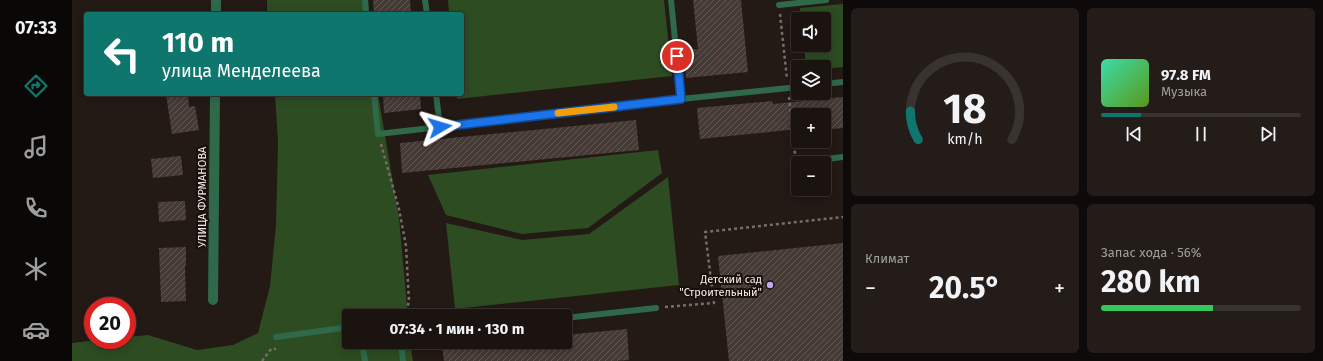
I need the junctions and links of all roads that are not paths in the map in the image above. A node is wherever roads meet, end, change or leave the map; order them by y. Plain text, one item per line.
1 (216, 0) edge
2 (365, 0) edge
3 (425, 0) edge
4 (671, 0) edge
5 (826, 0) edge
6 (779, 5) road end
7 (216, 12) edge
8 (366, 12) edge
9 (427, 12) edge
10 (843, 82) edge
11 (831, 83) edge
12 (791, 88) edge
13 (215, 96) edge
14 (374, 96) edge
15 (436, 96) edge
16 (681, 99) junction
17 (440, 127) junction
18 (843, 157) edge
19 (831, 159) edge
20 (213, 300) dead end
21 (656, 308) road end
22 (572, 317) edge
23 (342, 328) edge
24 (276, 337) dead end
25 (363, 349) edge
26 (402, 349) edge
27 (365, 361) edge
28 (403, 361) edge

1 - 7 street
2 - 8 lane
3 - 9 lane
4 - 16 lane
5 - 6 lane
10 - 11 lane
12 - 16 lane
13 - 20 street, УЛИЦА ФУРМАНОВА
14 - 17 lane
15 - 17 lane
16 - 17 lane
18 - 19 lane
21 - 22 lane
23 - 24 lane
25 - 27 lane
26 - 28 lane

